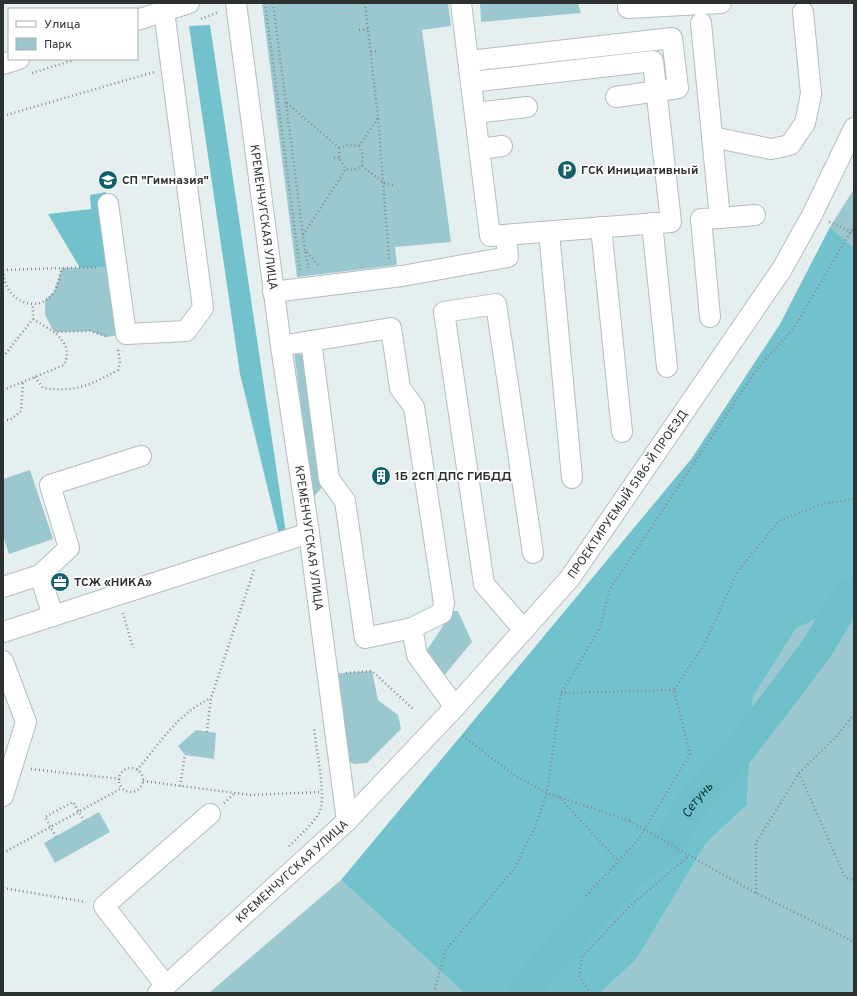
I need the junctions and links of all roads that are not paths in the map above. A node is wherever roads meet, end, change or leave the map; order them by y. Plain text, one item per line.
1 (236, 3) edge
2 (462, 3) edge
3 (628, 3) edge
4 (715, 3) edge
5 (164, 11) junction
6 (193, 12) edge
7 (803, 12) dead end
8 (138, 20) edge
9 (701, 23) dead end
10 (468, 61) junction
11 (3, 64) edge
12 (22, 67) edge
13 (471, 82) junction
14 (656, 91) junction
15 (616, 96) dead end
16 (527, 107) dead end
17 (475, 113) junction
18 (854, 128) edge
19 (712, 137) junction
20 (502, 146) dead end
21 (480, 148) junction
22 (108, 204) dead end
23 (755, 215) dead end
24 (711, 218) junction
25 (661, 222) junction
26 (601, 227) junction
27 (549, 232) junction
28 (506, 235) junction
29 (274, 292) junction
30 (710, 317) dead end
31 (311, 341) junction
32 (281, 346) junction
33 (667, 367) dead end
34 (622, 432) dead end
35 (140, 456) dead end
36 (572, 478) dead end
37 (309, 533) junction
38 (533, 553) dead end
39 (40, 575) junction
40 (3, 587) edge
41 (53, 616) junction
42 (412, 628) junction
43 (524, 630) junction
44 (3, 632) edge
45 (3, 661) edge
46 (455, 707) junction
47 (3, 796) edge
48 (210, 814) dead end
49 (347, 821) junction
50 (162, 989) edge

1 - 29 street, КРЕМЕНЧУГСКАЯ УЛИЦА
2 - 10 street
3 - 4 street
5 - 6 street
5 - 8 street
5 - 22 street
7 - 19 street
9 - 19 street
10 - 13 street
10 - 14 street
11 - 12 street
13 - 14 street
13 - 17 street
14 - 15 street
14 - 25 street
16 - 17 street
17 - 21 street
18 - 43 street, ПРОЕКТИРУЕМЫЙ 5186-Й ПРОЕЗД
19 - 24 street
20 - 21 street
21 - 28 street
23 - 24 street
24 - 25 street
24 - 30 street
25 - 26 street
25 - 33 street
26 - 27 street
26 - 34 street
27 - 28 street
27 - 36 street
28 - 29 street
29 - 32 street, КРЕМЕНЧУГСКАЯ УЛИЦА
31 - 32 street
31 - 42 street
31 - 42 street
32 - 37 street, КРЕМЕНЧУГСКАЯ УЛИЦА
35 - 39 street
37 - 41 street
37 - 49 street, КРЕМЕНЧУГСКАЯ УЛИЦА
38 - 43 street
39 - 40 street
39 - 41 street
41 - 44 street
42 - 46 street
43 - 46 street, ПРОЕКТИРУЕМЫЙ 5186-Й ПРОЕЗД
45 - 47 street
46 - 49 street, ПРОЕКТИРУЕМЫЙ 5186-Й ПРОЕЗД
48 - 50 street
49 - 50 street, КРЕМЕНЧУГСКАЯ УЛИЦА

